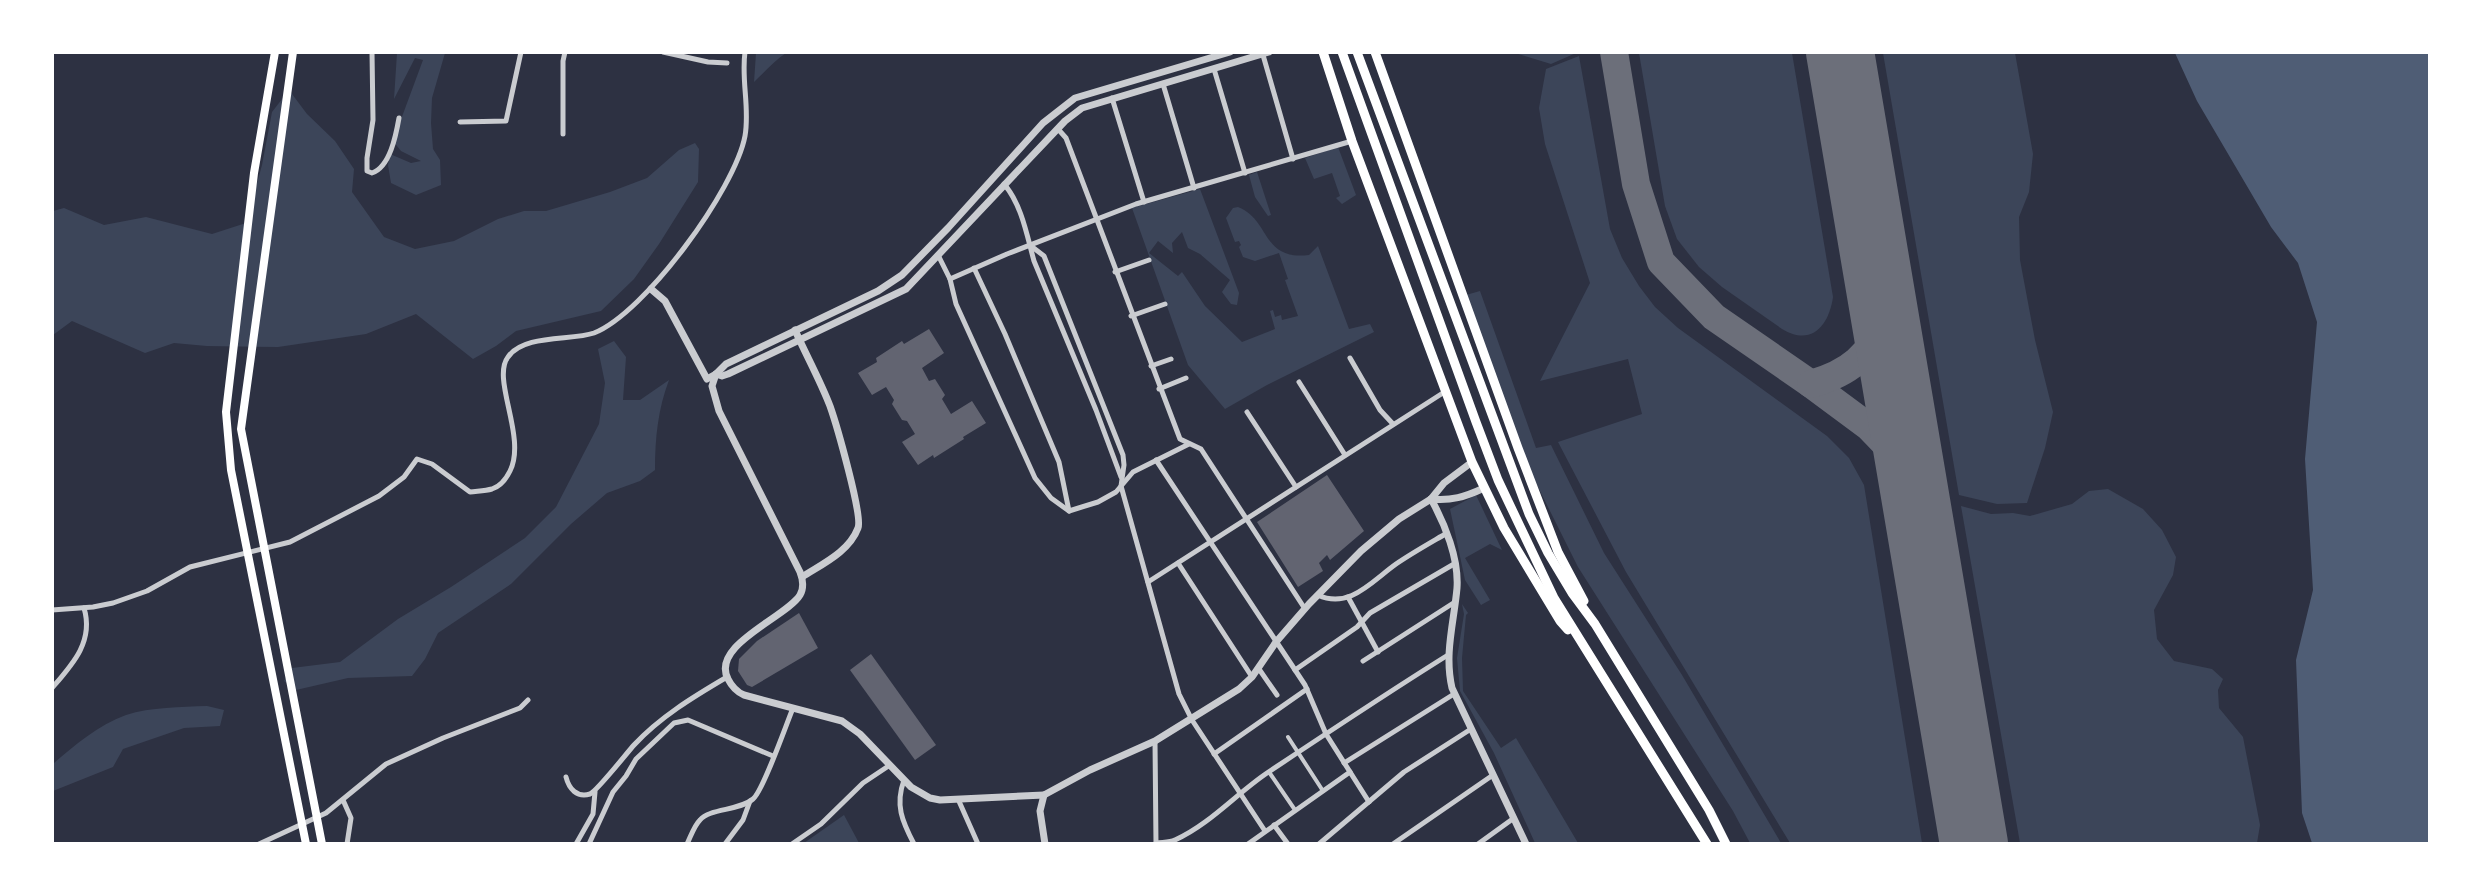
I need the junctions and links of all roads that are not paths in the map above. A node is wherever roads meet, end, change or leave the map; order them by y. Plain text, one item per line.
1 (275, 52) edge
2 (293, 52) edge
3 (372, 52) edge
4 (521, 52) edge
5 (565, 52) edge
6 (663, 52) edge
7 (744, 52) edge
8 (1230, 52) edge
9 (1342, 52) edge
10 (1357, 52) edge
11 (1375, 52) edge
12 (1321, 53) edge
13 (1266, 54) edge
14 (727, 62) dead end
15 (1214, 69) junction
16 (1163, 84) junction
17 (1112, 98) junction
18 (399, 118) dead end
19 (460, 122) dead end
20 (1058, 129) junction
21 (563, 134) dead end
22 (1352, 141) junction
23 (1293, 159) junction
24 (1245, 173) junction
25 (1004, 184) junction
26 (1194, 188) junction
27 (1144, 202) junction
28 (1096, 220) junction
29 (933, 244) junction
30 (1032, 246) junction
31 (938, 254) junction
32 (1149, 260) dead end
33 (974, 268) junction
34 (1115, 272) junction
35 (950, 279) junction
36 (650, 290) junction
37 (1165, 304) dead end
38 (1131, 316) junction
39 (795, 330) junction
40 (799, 340) junction
41 (1350, 358) dead end
42 (1171, 359) dead end
43 (1151, 366) junction
44 (716, 374) junction
45 (1186, 378) dead end
46 (1299, 382) dead end
47 (1160, 389) junction
48 (1446, 391) junction
49 (1247, 412) dead end
50 (1393, 424) junction
51 (1190, 443) junction
52 (1345, 456) junction
53 (1156, 460) junction
54 (1472, 462) junction
55 (1121, 477) junction
56 (1121, 486) junction
57 (1296, 487) junction
58 (1484, 488) junction
59 (1431, 499) junction
60 (1069, 511) junction
61 (1246, 519) junction
62 (1446, 533) junction
63 (1209, 543) junction
64 (264, 550) junction
65 (248, 553) junction
66 (1178, 563) junction
67 (1454, 564) junction
68 (802, 577) junction
69 (1148, 582) junction
70 (1318, 595) junction
71 (1348, 597) junction
72 (1455, 602) junction
73 (84, 608) junction
74 (1305, 609) junction
75 (52, 610) edge
76 (1361, 621) junction
77 (1595, 624) junction
78 (1276, 642) junction
79 (1586, 649) junction
80 (1378, 652) junction
81 (1448, 655) junction
82 (1363, 661) dead end
83 (1259, 669) junction
84 (1295, 670) junction
85 (1252, 677) junction
86 (727, 678) junction
87 (52, 688) edge
88 (1307, 689) junction
89 (1454, 694) junction
90 (1277, 695) dead end
91 (528, 700) dead end
92 (793, 708) junction
93 (1192, 720) junction
94 (1471, 730) junction
95 (1326, 734) junction
96 (1288, 737) dead end
97 (1155, 741) junction
98 (1299, 753) junction
99 (1214, 754) junction
100 (773, 756) junction
101 (1344, 763) junction
102 (890, 765) junction
103 (1269, 772) junction
104 (1350, 772) junction
105 (1493, 775) junction
106 (566, 777) dead end
107 (904, 780) junction
108 (1323, 791) junction
109 (594, 792) junction
110 (1240, 794) junction
111 (1044, 795) junction
112 (343, 800) junction
113 (958, 800) junction
114 (750, 801) junction
115 (1369, 802) junction
116 (1295, 810) junction
117 (317, 818) junction
118 (1514, 818) junction
119 (302, 824) junction
120 (1274, 824) junction
121 (1265, 831) junction
122 (1156, 843) edge
123 (259, 844) edge
124 (306, 844) edge
125 (322, 844) edge
126 (347, 844) edge
127 (576, 844) edge
128 (588, 844) edge
129 (687, 844) edge
130 (725, 844) edge
131 (792, 844) edge
132 (914, 844) edge
133 (978, 844) edge
134 (1045, 844) edge
135 (1248, 844) edge
136 (1288, 844) edge
137 (1319, 844) edge
138 (1393, 844) edge
139 (1478, 844) edge
140 (1526, 844) edge
141 (1707, 844) edge
142 (1726, 844) edge

1 - 65 main road
2 - 64 main road
3 - 18 street
4 - 19 street
5 - 21 street
6 - 14 street
7 - 36 street
8 - 29 street
9 - 79 highway
10 - 77 highway
11 - 77 highway
12 - 22 highway
13 - 15 street
13 - 23 street
15 - 16 street
15 - 24 street
16 - 17 street
16 - 26 street
17 - 20 street
17 - 27 street
20 - 25 street
20 - 28 street
22 - 23 street
22 - 48 highway
23 - 24 street
24 - 26 street
25 - 30 street
25 - 31 street
26 - 27 street
27 - 28 street
28 - 30 street
28 - 34 street
29 - 31 street
29 - 39 street
30 - 33 street
30 - 55 street
30 - 55 street
31 - 35 street
31 - 40 street
32 - 34 street
33 - 35 street
33 - 60 street
34 - 38 street
35 - 60 street
36 - 44 street
36 - 64 street
37 - 38 street
38 - 43 street
39 - 40 street
39 - 44 street
40 - 44 street
40 - 68 street
41 - 50 street
42 - 43 street
43 - 47 street
44 - 68 street
45 - 47 street
46 - 52 street
47 - 51 street
48 - 50 street
48 - 54 highway
49 - 57 street
50 - 52 street
51 - 53 street
51 - 61 street
52 - 57 street
53 - 56 street
53 - 63 street
54 - 58 highway
54 - 59 street
55 - 56 street
56 - 60 street
56 - 69 street
57 - 61 street
58 - 59 street
58 - 79 highway
59 - 62 street
59 - 70 street
61 - 63 street
61 - 74 street
62 - 67 street
62 - 71 street
63 - 66 street
63 - 78 street
64 - 65 street
64 - 117 main road
65 - 73 street
65 - 119 main road
66 - 69 street
66 - 85 street
67 - 72 street
67 - 76 street
68 - 86 street
69 - 93 street
70 - 71 street
70 - 74 street
71 - 76 street
72 - 80 street
72 - 81 street
73 - 75 street
73 - 87 street
74 - 78 street
76 - 80 street
76 - 84 street
77 - 142 highway
78 - 83 street
78 - 84 street
79 - 141 highway
80 - 82 street
81 - 89 street
81 - 95 street
83 - 85 street
83 - 90 street
84 - 88 street
85 - 93 street
86 - 92 street
86 - 109 street
88 - 95 street
88 - 99 street
89 - 94 street
89 - 101 street
91 - 112 street
92 - 100 street
92 - 102 street
93 - 97 street
93 - 99 street
94 - 105 street
94 - 115 street
95 - 98 street
95 - 101 street
96 - 98 street
97 - 111 street
97 - 122 street
98 - 103 street
98 - 108 street
99 - 110 street
100 - 114 street
100 - 128 street
101 - 104 street
102 - 107 street
102 - 131 street
103 - 110 street
103 - 116 street
104 - 108 street
104 - 115 street
105 - 118 street
105 - 138 street
106 - 109 street
107 - 113 street
107 - 132 street
108 - 116 street
109 - 127 street
110 - 121 street
110 - 122 street
111 - 113 street
111 - 134 street
112 - 117 street
112 - 126 street
113 - 133 street
114 - 129 street
114 - 130 street
115 - 137 street
116 - 120 street
117 - 119 street
117 - 125 main road
118 - 139 street
118 - 140 street
119 - 123 street
119 - 124 main road
120 - 121 street
120 - 136 street
121 - 135 street

